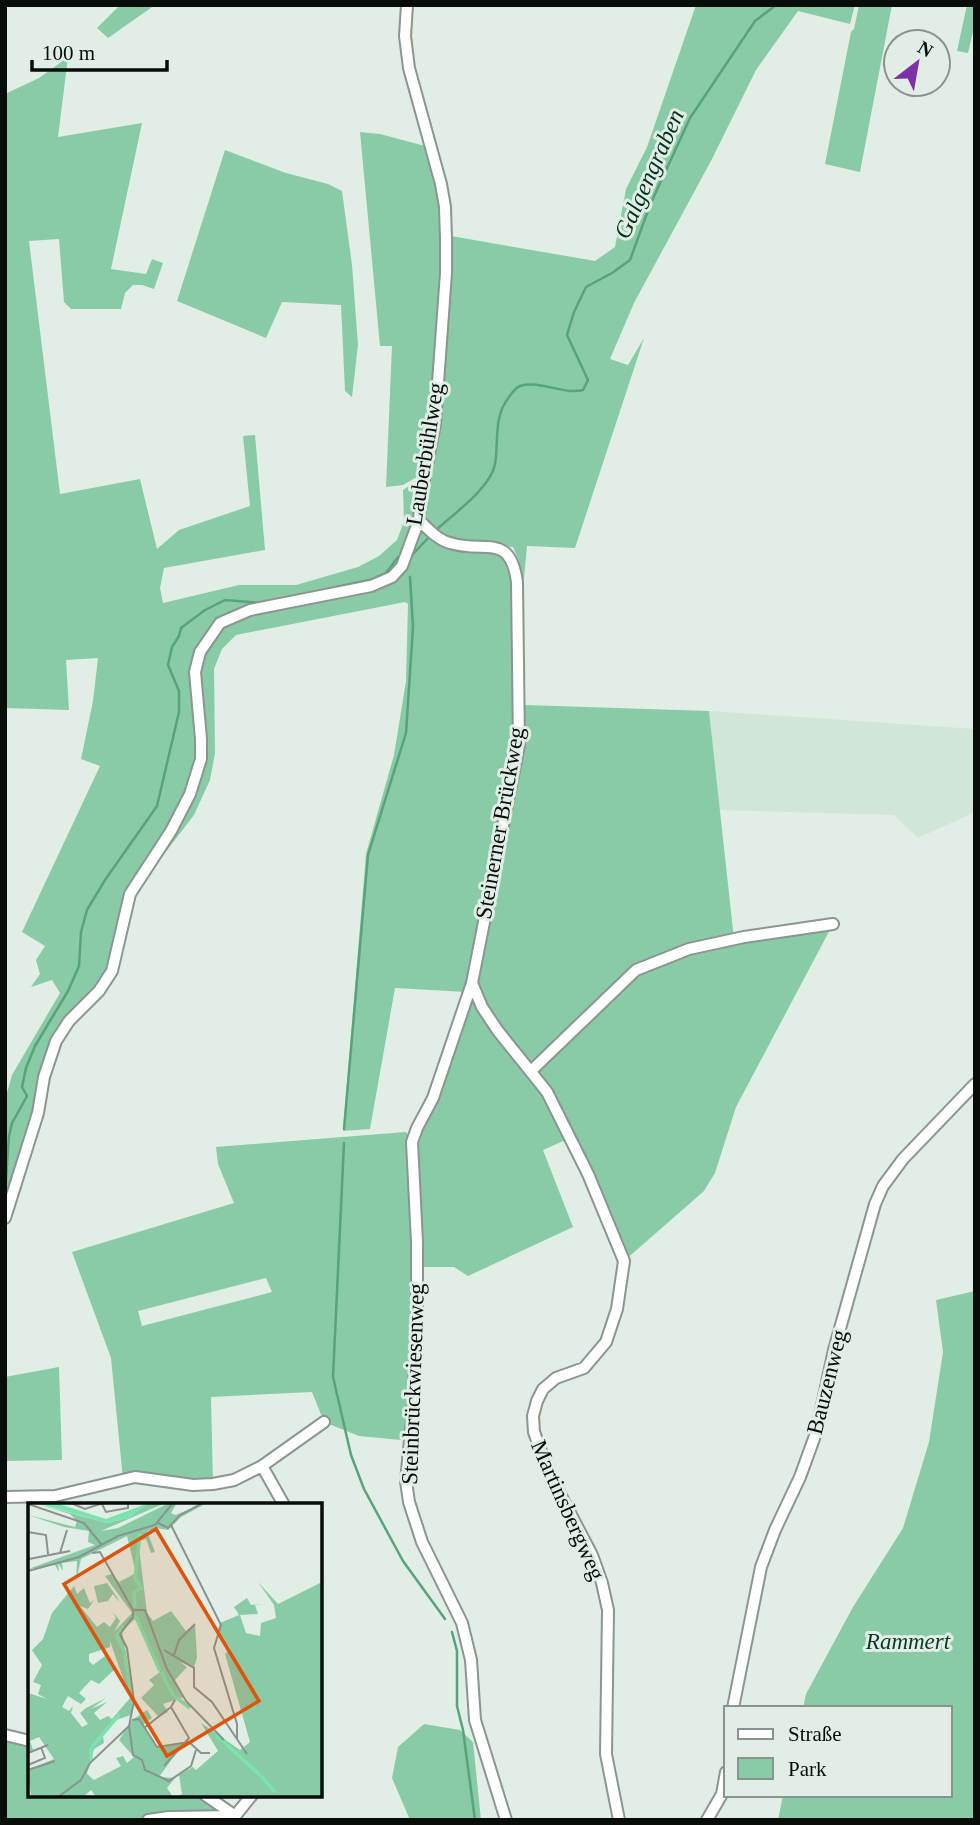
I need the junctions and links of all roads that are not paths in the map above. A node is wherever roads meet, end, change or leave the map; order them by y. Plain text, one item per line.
1 (407, 5) edge
2 (423, 524) junction
3 (833, 924) dead end
4 (472, 983) junction
5 (532, 1070) junction
6 (975, 1084) edge
7 (5, 1218) edge
8 (324, 1422) dead end
9 (262, 1466) junction
10 (5, 1497) edge
11 (283, 1503) edge
12 (733, 1706) edge
13 (5, 1735) edge
14 (28, 1741) edge
15 (724, 1784) edge
16 (208, 1797) edge
17 (251, 1797) edge
18 (236, 1818) edge
19 (148, 1820) edge
20 (506, 1820) edge
21 (619, 1820) edge
22 (707, 1820) edge

1 - 2 street, Lauberbühlweg
2 - 4 street, Steinerner Brückweg
2 - 7 street, Lauberbühlweg
3 - 5 street
4 - 5 street, Martinsbergweg
4 - 20 street, Steinbrückwiesenweg
5 - 21 street, Martinsbergweg
6 - 12 street, Bauzenweg
8 - 9 street
9 - 10 street
9 - 11 street
13 - 14 street
15 - 22 street
16 - 18 street
17 - 18 street
18 - 19 street

